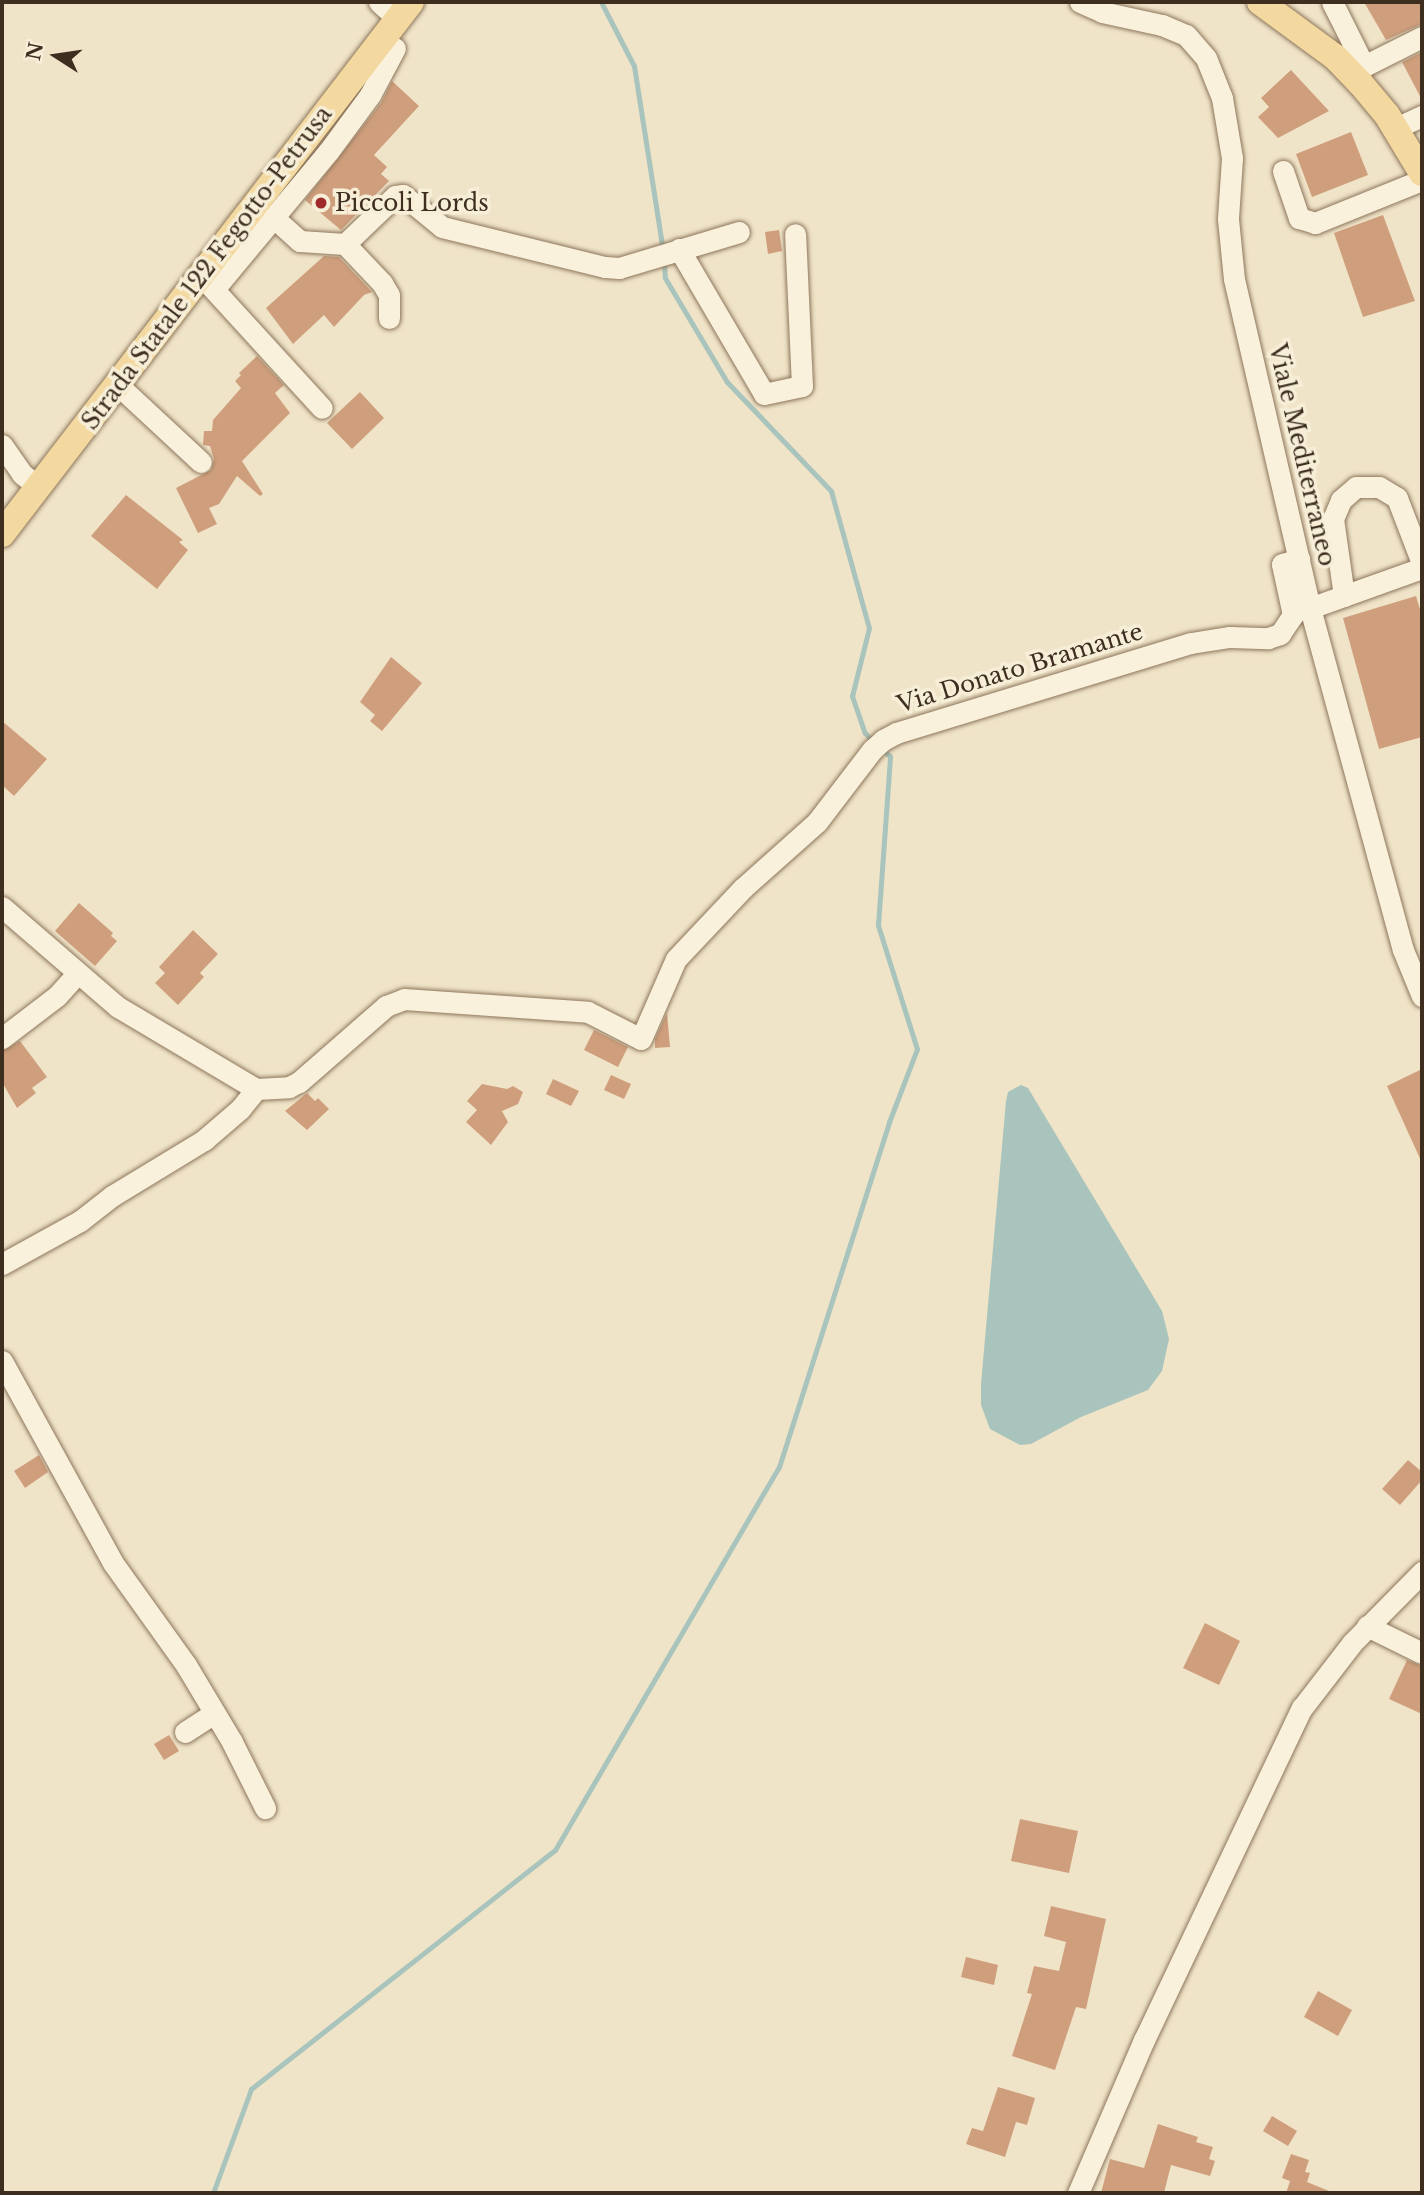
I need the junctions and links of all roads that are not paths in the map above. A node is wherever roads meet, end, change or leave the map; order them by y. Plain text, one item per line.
1 (1080, 2) edge
2 (1260, 2) edge
3 (1332, 2) edge
4 (396, 7) edge
5 (1422, 37) edge
6 (395, 48) dead end
7 (1357, 69) junction
8 (1422, 116) edge
9 (1396, 128) junction
10 (1283, 171) dead end
11 (1422, 173) edge
12 (1422, 180) edge
13 (273, 218) junction
14 (739, 232) dead end
15 (795, 234) dead end
16 (345, 244) junction
17 (679, 249) junction
18 (208, 282) junction
19 (389, 318) dead end
20 (118, 385) junction
21 (322, 408) dead end
22 (2, 445) edge
23 (201, 462) dead end
24 (21, 476) edge
25 (2, 534) edge
26 (1299, 559) junction
27 (1422, 566) edge
28 (1343, 596) junction
29 (1310, 608) junction
30 (2, 906) edge
31 (78, 974) junction
32 (1422, 996) edge
33 (2, 1038) edge
34 (256, 1089) junction
35 (2, 1264) edge
36 (2, 1361) edge
37 (1422, 1572) edge
38 (1367, 1626) junction
39 (1422, 1653) edge
40 (214, 1713) junction
41 (185, 1732) dead end
42 (265, 1808) dead end
43 (1078, 2193) edge

1 - 26 street, Viale Mediterraneo
2 - 7 main road
3 - 7 street
4 - 18 main road, Strada Statale 122 Fegotto-Petrusa
5 - 7 street
6 - 13 street
7 - 9 main road
8 - 9 street
9 - 11 main road
10 - 12 street
13 - 16 street
13 - 18 street
14 - 17 street
15 - 17 street
16 - 17 street
16 - 19 street
18 - 20 main road, Strada Statale 122 Fegotto-Petrusa
18 - 21 street
20 - 23 street
20 - 24 main road, Strada Statale 122 Fegotto-Petrusa
22 - 24 street
24 - 25 main road, Strada Statale 122 Fegotto-Petrusa
26 - 29 street, Viale Mediterraneo
26 - 34 street, Via Donato Bramante
27 - 28 street
27 - 28 street
28 - 29 street
29 - 32 street, Viale Mediterraneo
30 - 31 street
31 - 33 street
31 - 34 street
34 - 35 street
36 - 40 street
37 - 38 street
38 - 39 street
38 - 43 street
40 - 41 street
40 - 42 street

